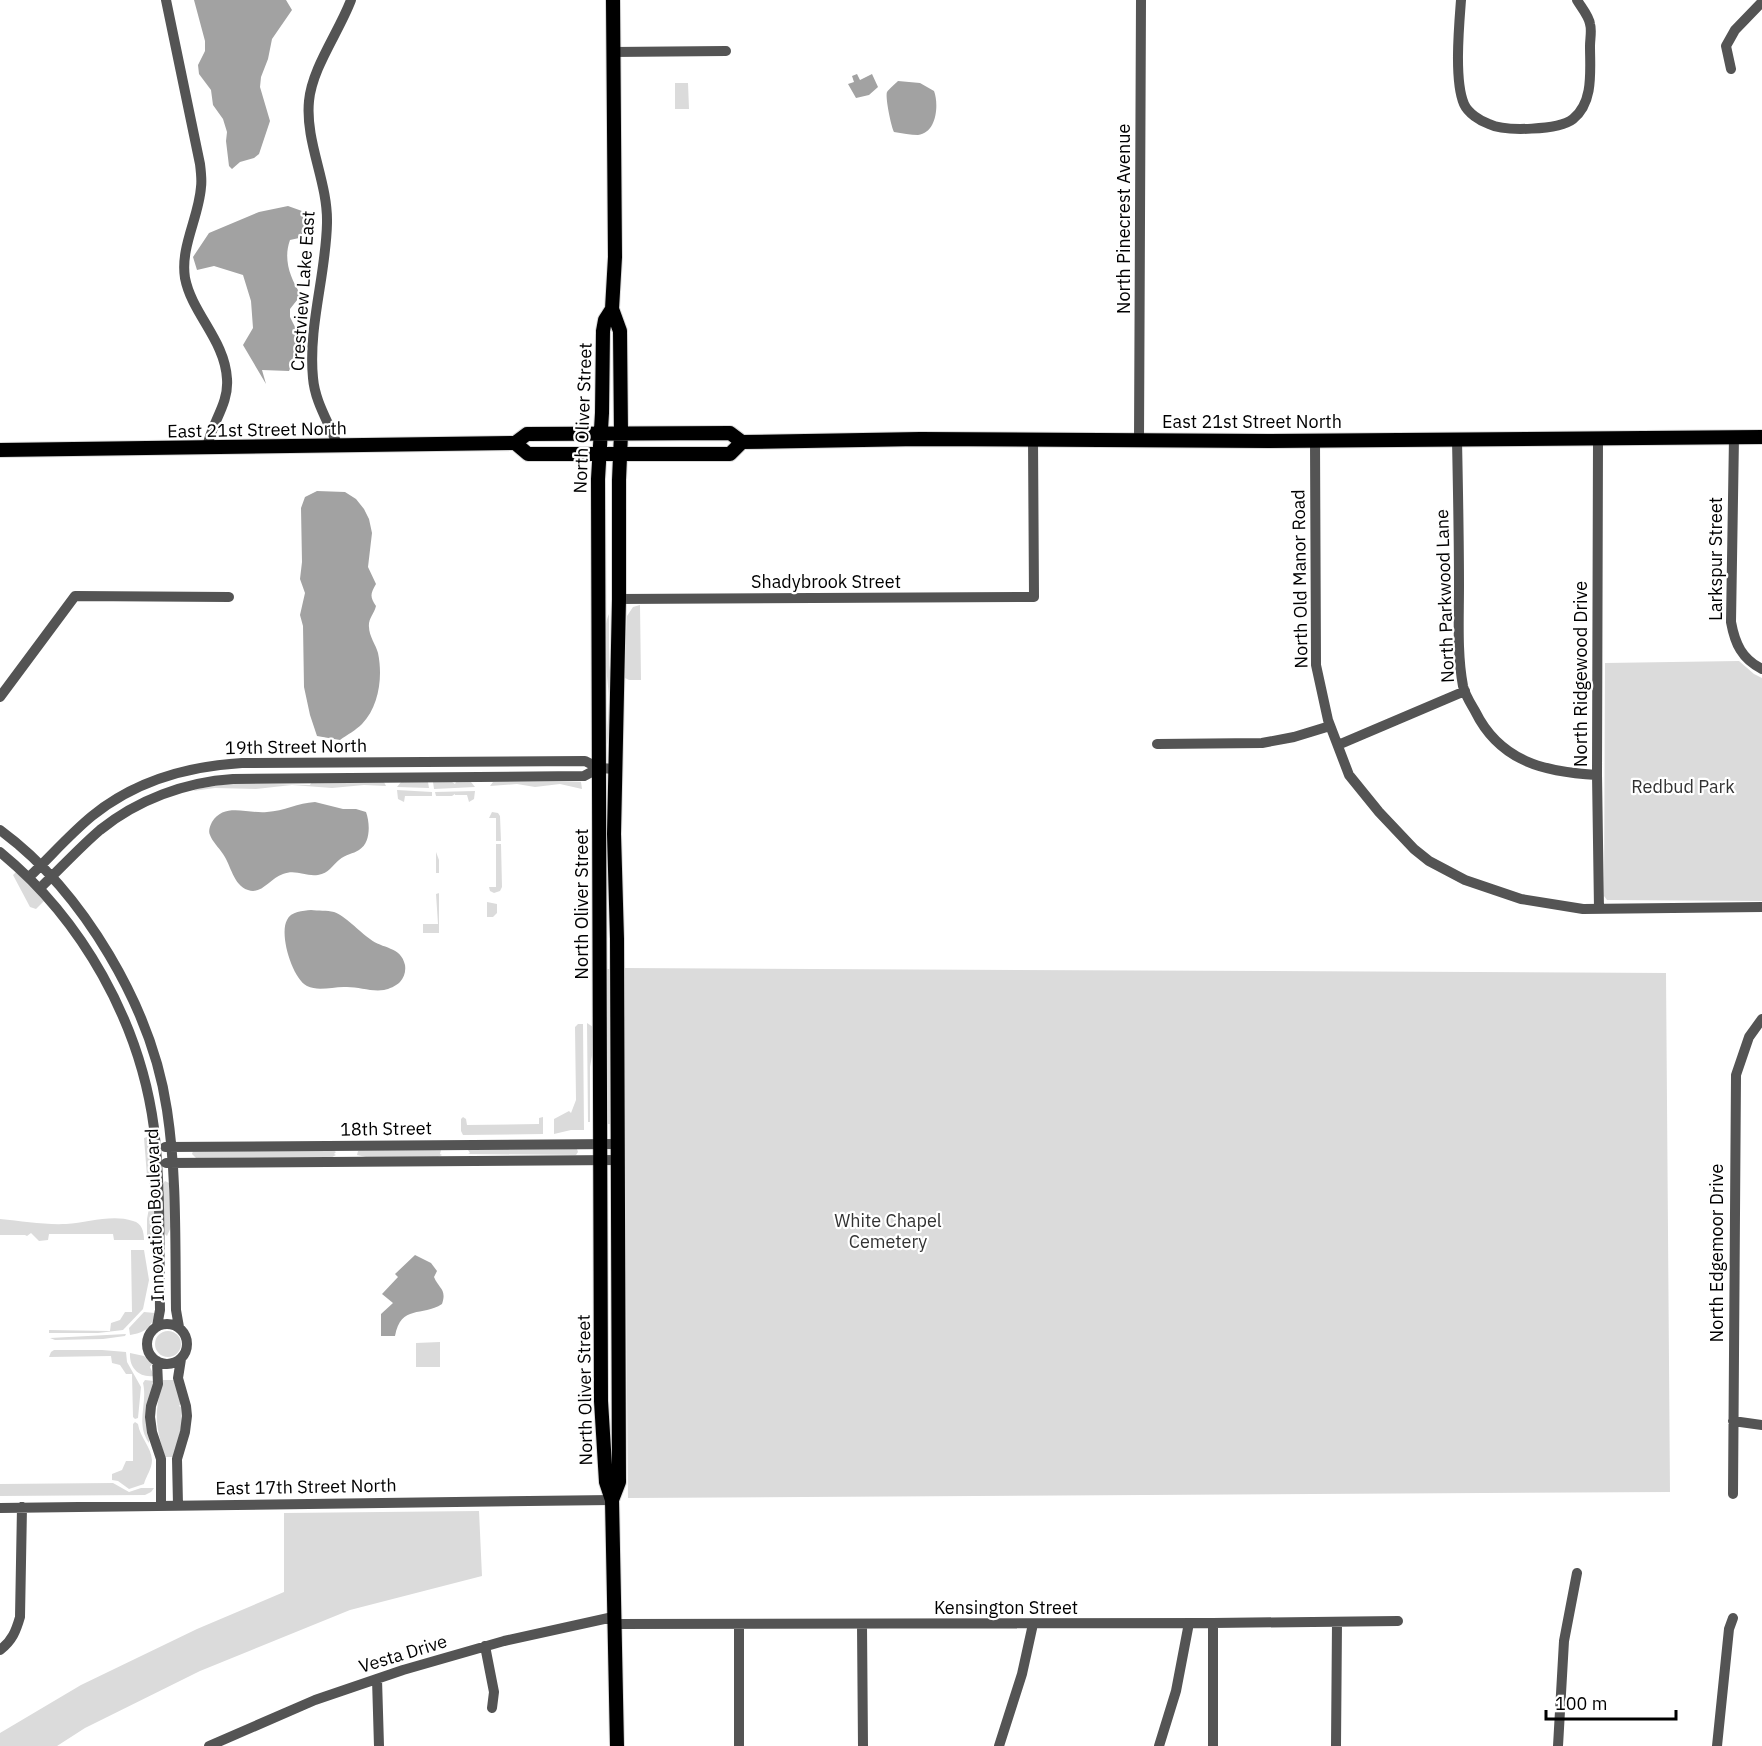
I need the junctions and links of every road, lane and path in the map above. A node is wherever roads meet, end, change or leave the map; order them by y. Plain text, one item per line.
1 (166, 0) edge
2 (351, 0) edge
3 (613, 0) edge
4 (1141, 0) edge
5 (1461, 0) edge
6 (1576, 0) edge
7 (1762, 3) edge
8 (726, 51) dead end
9 (613, 52) junction
10 (1731, 69) dead end
11 (612, 309) junction
12 (601, 434) junction
13 (621, 434) junction
14 (1734, 437) junction
15 (1762, 437) edge
16 (1033, 439) junction
17 (1139, 439) junction
18 (1598, 439) junction
19 (1457, 440) junction
20 (1315, 441) junction
21 (742, 442) junction
22 (515, 443) junction
23 (338, 447) junction
24 (207, 448) junction
25 (0, 450) edge
26 (600, 454) junction
27 (620, 454) junction
28 (229, 597) dead end
29 (619, 599) junction
30 (1762, 669) edge
31 (1465, 692) junction
32 (0, 697) edge
33 (1330, 726) junction
34 (1157, 744) dead end
35 (1338, 745) junction
36 (599, 768) junction
37 (616, 769) junction
38 (1597, 775) junction
39 (0, 830) edge
40 (0, 852) edge
41 (40, 866) junction
42 (29, 877) junction
43 (51, 878) junction
44 (40, 888) junction
45 (1762, 907) edge
46 (1599, 909) junction
47 (1762, 1019) edge
48 (600, 1144) junction
49 (617, 1144) junction
50 (172, 1146) junction
51 (156, 1148) junction
52 (601, 1160) junction
53 (618, 1160) junction
54 (173, 1162) junction
55 (157, 1164) junction
56 (157, 1326) junction
57 (179, 1327) junction
58 (181, 1359) junction
59 (157, 1361) junction
60 (1733, 1421) junction
61 (1762, 1425) edge
62 (1733, 1494) dead end
63 (612, 1500) junction
64 (178, 1504) junction
65 (161, 1505) junction
66 (22, 1507) junction
67 (0, 1508) edge
68 (1577, 1573) dead end
69 (1733, 1618) dead end
70 (613, 1621) junction
71 (1398, 1621) dead end
72 (1337, 1622) junction
73 (1189, 1623) junction
74 (1213, 1623) junction
75 (1033, 1624) junction
76 (739, 1625) junction
77 (862, 1625) junction
78 (485, 1646) junction
79 (0, 1650) edge
80 (377, 1679) junction
81 (492, 1708) dead end
82 (209, 1746) edge
83 (379, 1746) edge
84 (617, 1746) edge
85 (739, 1746) edge
86 (863, 1746) edge
87 (999, 1746) edge
88 (1159, 1746) edge
89 (1213, 1746) edge
90 (1336, 1746) edge
91 (1558, 1746) edge
92 (1717, 1746) edge

1 - 24 street
2 - 23 street, Crestview Lake East
3 - 9 main road, North Oliver Street
4 - 17 street, North Pinecrest Avenue
5 - 6 street
7 - 10 street
8 - 9 street
9 - 11 main road, North Oliver Street
11 - 12 main road, North Oliver Street
11 - 13 main road, North Oliver Street
12 - 13 main road, East 21st Street North
12 - 22 main road, East 21st Street North
12 - 26 main road, North Oliver Street
13 - 21 main road, East 21st Street North
13 - 27 main road, North Oliver Street
14 - 15 main road, East 21st Street North
14 - 18 main road, East 21st Street North
14 - 30 street, Larkspur Street
16 - 17 main road, East 21st Street North
16 - 21 main road, East 21st Street North
16 - 29 street, Shadybrook Street
17 - 20 main road, East 21st Street North
18 - 19 main road, East 21st Street North
18 - 38 street, North Ridgewood Drive
19 - 20 main road, East 21st Street North
19 - 31 street, North Parkwood Lane
20 - 33 street, North Old Manor Road
21 - 27 main road, East 21st Street North
22 - 23 main road, East 21st Street North
22 - 26 main road, East 21st Street North
23 - 24 main road, East 21st Street North
24 - 25 main road, East 21st Street North
26 - 27 main road, East 21st Street North
26 - 36 main road, North Oliver Street
27 - 29 main road, North Oliver Street
28 - 32 street
29 - 37 main road, North Oliver Street
31 - 35 street
31 - 38 street, North Parkwood Lane
33 - 34 street
33 - 35 street, North Old Manor Road
35 - 46 street, North Old Manor Road
36 - 37 street, 19th Street North
36 - 41 street, 19th Street North
36 - 43 street, 19th Street North
36 - 48 main road, North Oliver Street
37 - 49 main road, North Oliver Street
38 - 46 street, North Ridgewood Drive
39 - 41 street, Innovation Boulevard
40 - 42 street, Innovation Boulevard
41 - 42 street, 19th Street North
41 - 43 street, Innovation Boulevard
42 - 44 street, Innovation Boulevard
43 - 44 street, 19th Street North
43 - 50 street, Innovation Boulevard
44 - 51 street, Innovation Boulevard
45 - 46 street, North Old Manor Road
47 - 60 street, North Edgemoor Drive
48 - 49 street, 18th Street
48 - 50 street, 18th Street
48 - 52 main road, North Oliver Street
49 - 53 main road, North Oliver Street
50 - 51 street, 18th Street
50 - 54 street, Innovation Boulevard
51 - 55 street, Innovation Boulevard
52 - 53 street, 18th Street
52 - 54 street, 18th Street
52 - 63 main road, North Oliver Street
53 - 63 main road, North Oliver Street
54 - 55 street, 18th Street
54 - 57 street, Innovation Boulevard
55 - 56 street, Innovation Boulevard
56 - 57 street, Innovation Boulevard
56 - 59 street, Innovation Boulevard
57 - 58 street, Innovation Boulevard
58 - 59 street
58 - 64 street, Innovation Boulevard
59 - 65 street, Innovation Boulevard
60 - 61 street
60 - 62 street, North Edgemoor Drive
63 - 64 street, East 17th Street North
63 - 70 main road, North Oliver Street
64 - 65 street, East 17th Street North
65 - 66 street, East 17th Street North
66 - 67 street, East 17th Street North
66 - 79 street
68 - 91 street
69 - 92 street
70 - 76 street, Kensington Street
70 - 78 street, Vesta Drive
70 - 84 main road, North Oliver Street
71 - 72 street, Kensington Street
72 - 74 street, Kensington Street
72 - 90 street
73 - 74 street, Kensington Street
73 - 75 street, Kensington Street
73 - 88 street
74 - 89 street
75 - 77 street, Kensington Street
75 - 87 street
76 - 77 street, Kensington Street
76 - 85 street
77 - 86 street
78 - 80 street, Vesta Drive
78 - 81 street
80 - 82 street, Vesta Drive
80 - 83 street

